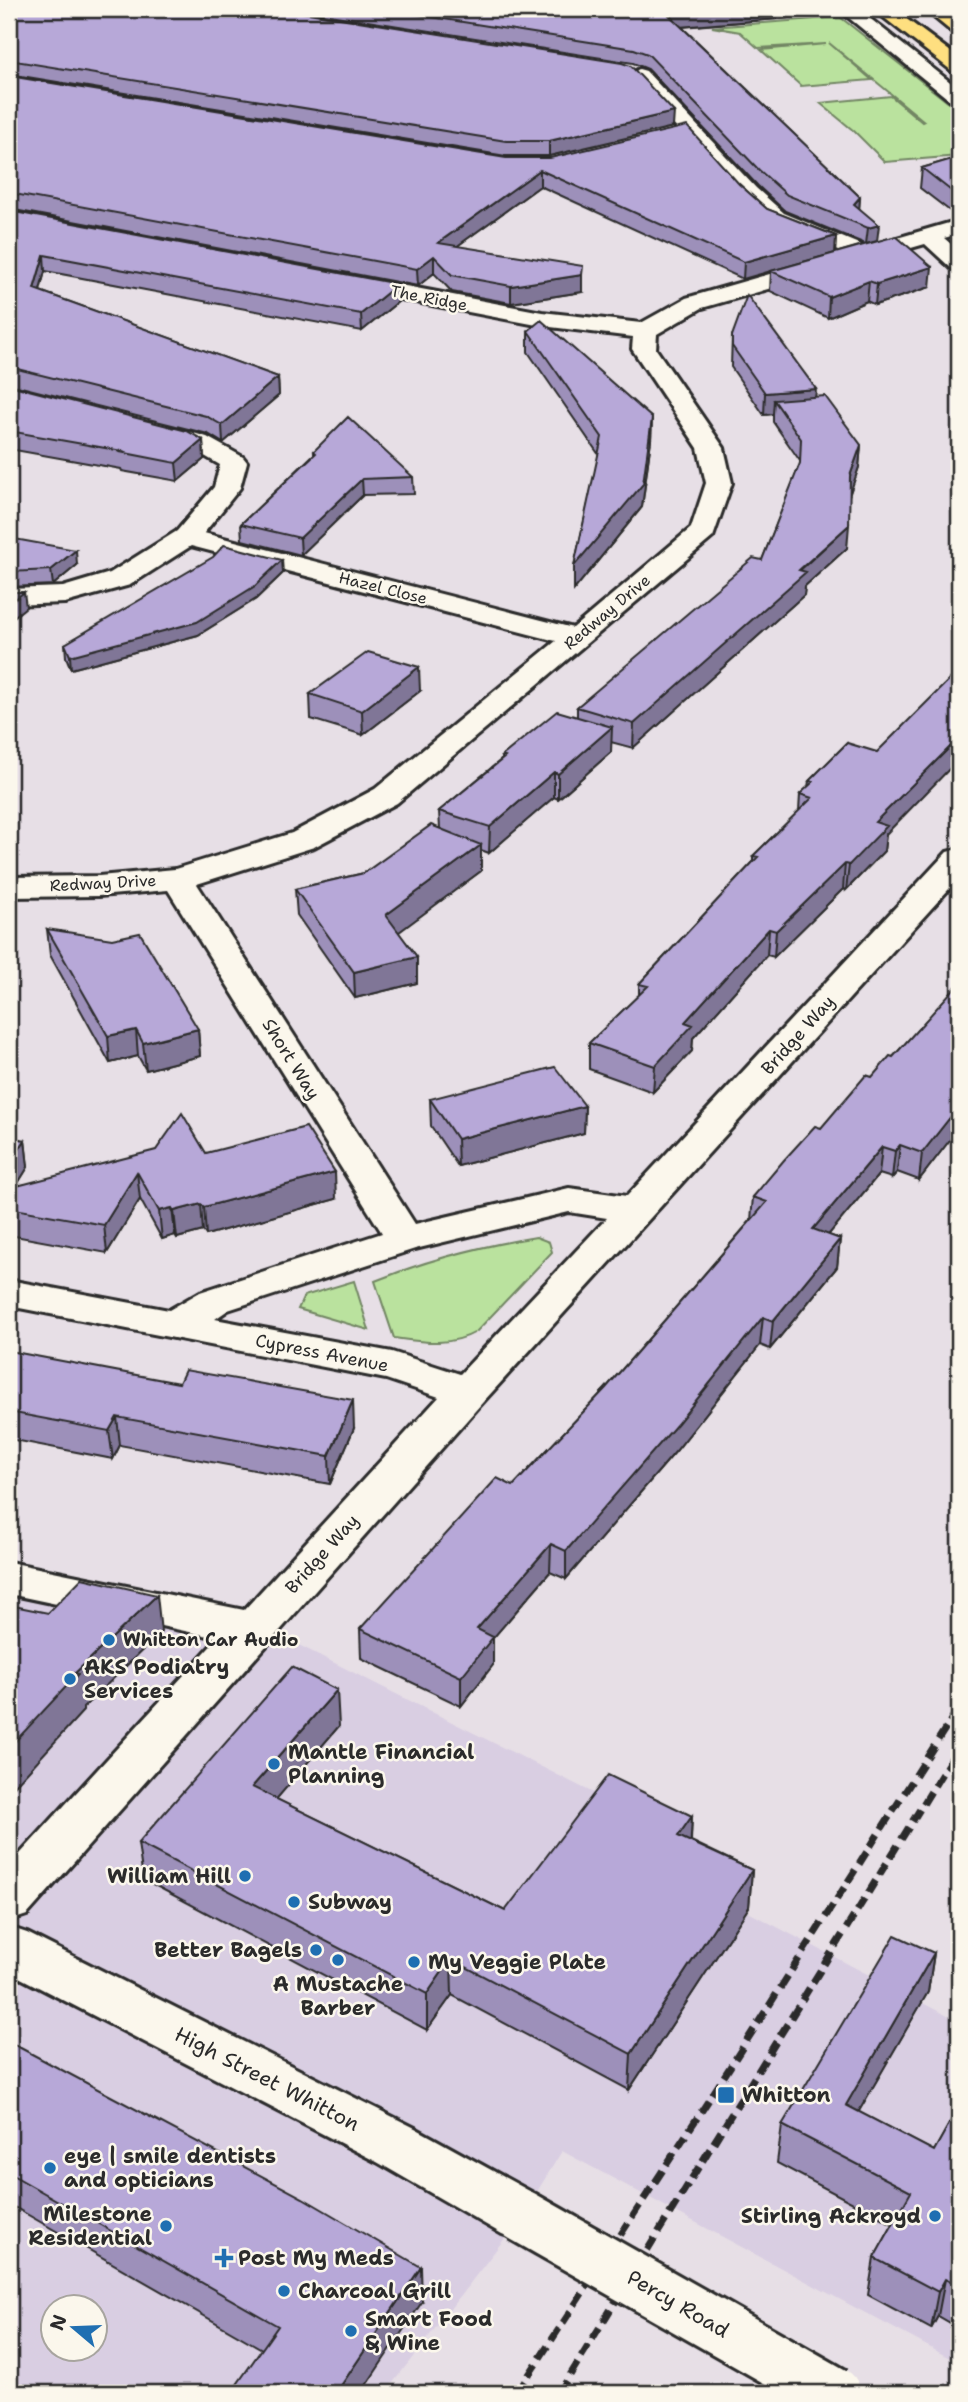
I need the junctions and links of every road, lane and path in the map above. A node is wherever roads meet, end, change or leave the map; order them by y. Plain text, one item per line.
1 (848, 9) edge
2 (882, 9) edge
3 (933, 9) edge
4 (959, 28) edge
5 (959, 67) edge
6 (616, 68) edge
7 (959, 97) edge
8 (691, 132) junction
9 (665, 138) edge
10 (959, 227) edge
11 (930, 237) junction
12 (865, 254) junction
13 (959, 263) edge
14 (323, 277) edge
15 (645, 331) junction
16 (133, 424) edge
17 (187, 537) junction
18 (9, 597) edge
19 (578, 638) junction
20 (959, 859) edge
21 (178, 879) junction
22 (9, 887) edge
23 (638, 1210) junction
24 (405, 1239) junction
25 (9, 1293) edge
26 (174, 1325) junction
27 (468, 1392) junction
28 (9, 1578) edge
29 (255, 1629) junction
30 (9, 1900) edge
31 (9, 1948) edge
32 (522, 2216) joint
33 (834, 2393) edge

1 - 7 street
2 - 5 highway
3 - 4 highway
6 - 8 street
8 - 9 street
8 - 12 street
10 - 11 street
11 - 12 street
11 - 13 street
12 - 15 street
14 - 15 street, The Ridge
15 - 19 street, Redway Drive
16 - 17 street
17 - 18 street
17 - 19 street, Hazel Close
19 - 21 street, Redway Drive
20 - 23 street, Bridge Way
21 - 22 street, Redway Drive
21 - 24 street, Short Way
23 - 24 street
23 - 27 street, Bridge Way
24 - 26 street
25 - 26 street, Cypress Avenue
26 - 27 street, Cypress Avenue
27 - 29 street, Bridge Way
28 - 29 street
29 - 30 street, Bridge Way
31 - 32 street, High Street Whitton
32 - 33 street, Percy Road, bridge

